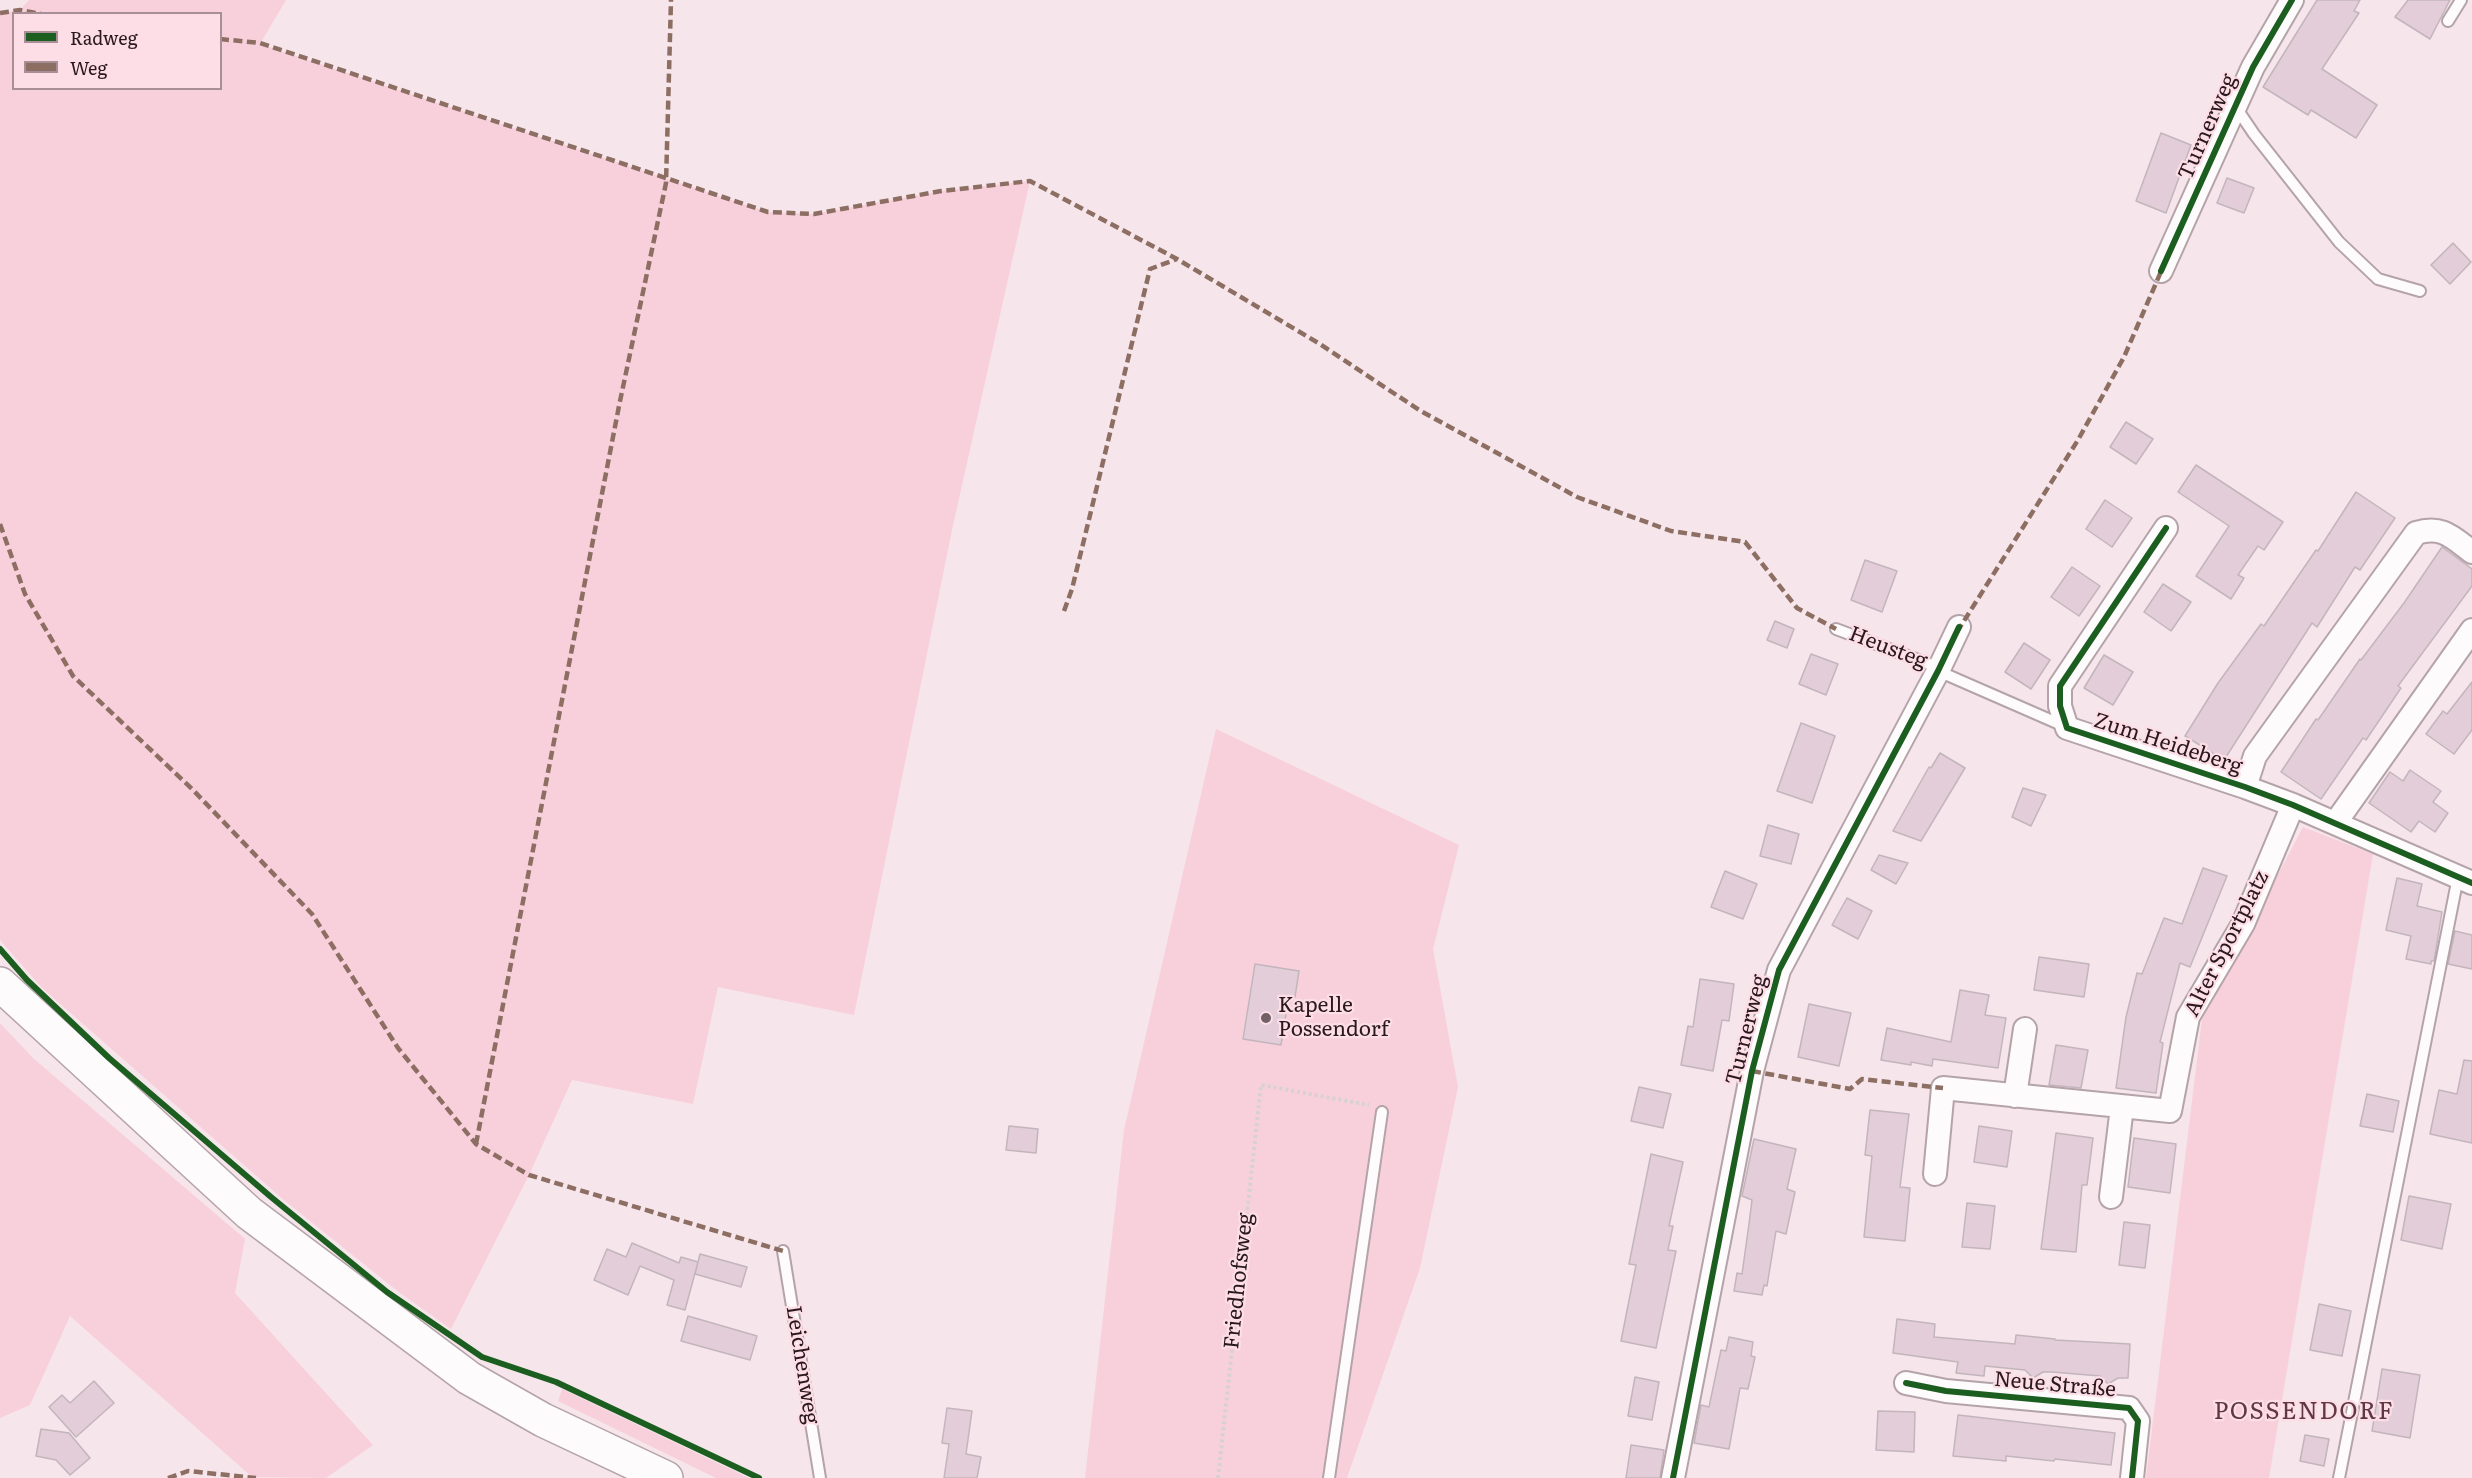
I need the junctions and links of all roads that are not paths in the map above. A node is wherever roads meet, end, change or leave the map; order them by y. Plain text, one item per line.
1 (2292, 0) edge
2 (2461, 0) edge
3 (2448, 21) dead end
4 (2235, 105) junction
5 (2161, 271) dead end
6 (2420, 291) dead end
7 (2166, 528) dead end
8 (2472, 552) edge
9 (1959, 627) dead end
10 (1836, 629) dead end
11 (2472, 630) edge
12 (1939, 670) junction
13 (2067, 728) junction
14 (2245, 787) junction
15 (2293, 805) junction
16 (2336, 822) junction
17 (2465, 880) edge
18 (0, 984) edge
19 (2025, 1029) dead end
20 (2014, 1096) junction
21 (2122, 1107) junction
22 (1380, 1110) road end
23 (1935, 1174) dead end
24 (2111, 1197) dead end
25 (783, 1251) dead end
26 (1905, 1383) dead end
27 (666, 1478) edge
28 (820, 1478) edge
29 (1329, 1478) edge
30 (1673, 1478) edge
31 (2132, 1478) edge
32 (2339, 1478) edge

1 - 4 street, Turnerweg
2 - 3 lane
4 - 5 street, Turnerweg
4 - 6 lane
7 - 13 street, Zum Heideberg
8 - 14 street, Zum Heideberg
9 - 12 street, Turnerweg
10 - 12 lane, Heusteg
11 - 16 street
12 - 13 lane, Heusteg
12 - 30 street, Turnerweg
13 - 14 street, Zum Heideberg
14 - 15 street, Zum Heideberg
15 - 16 street, Zum Heideberg
15 - 21 street, Alter Sportplatz
16 - 17 street, Zum Heideberg
17 - 32 lane
18 - 27 main road
19 - 20 street
20 - 21 street, Alter Sportplatz
20 - 23 street, Alter Sportplatz
21 - 24 street
22 - 29 lane
25 - 28 lane, Leichenweg
26 - 31 street, Neue Straße

